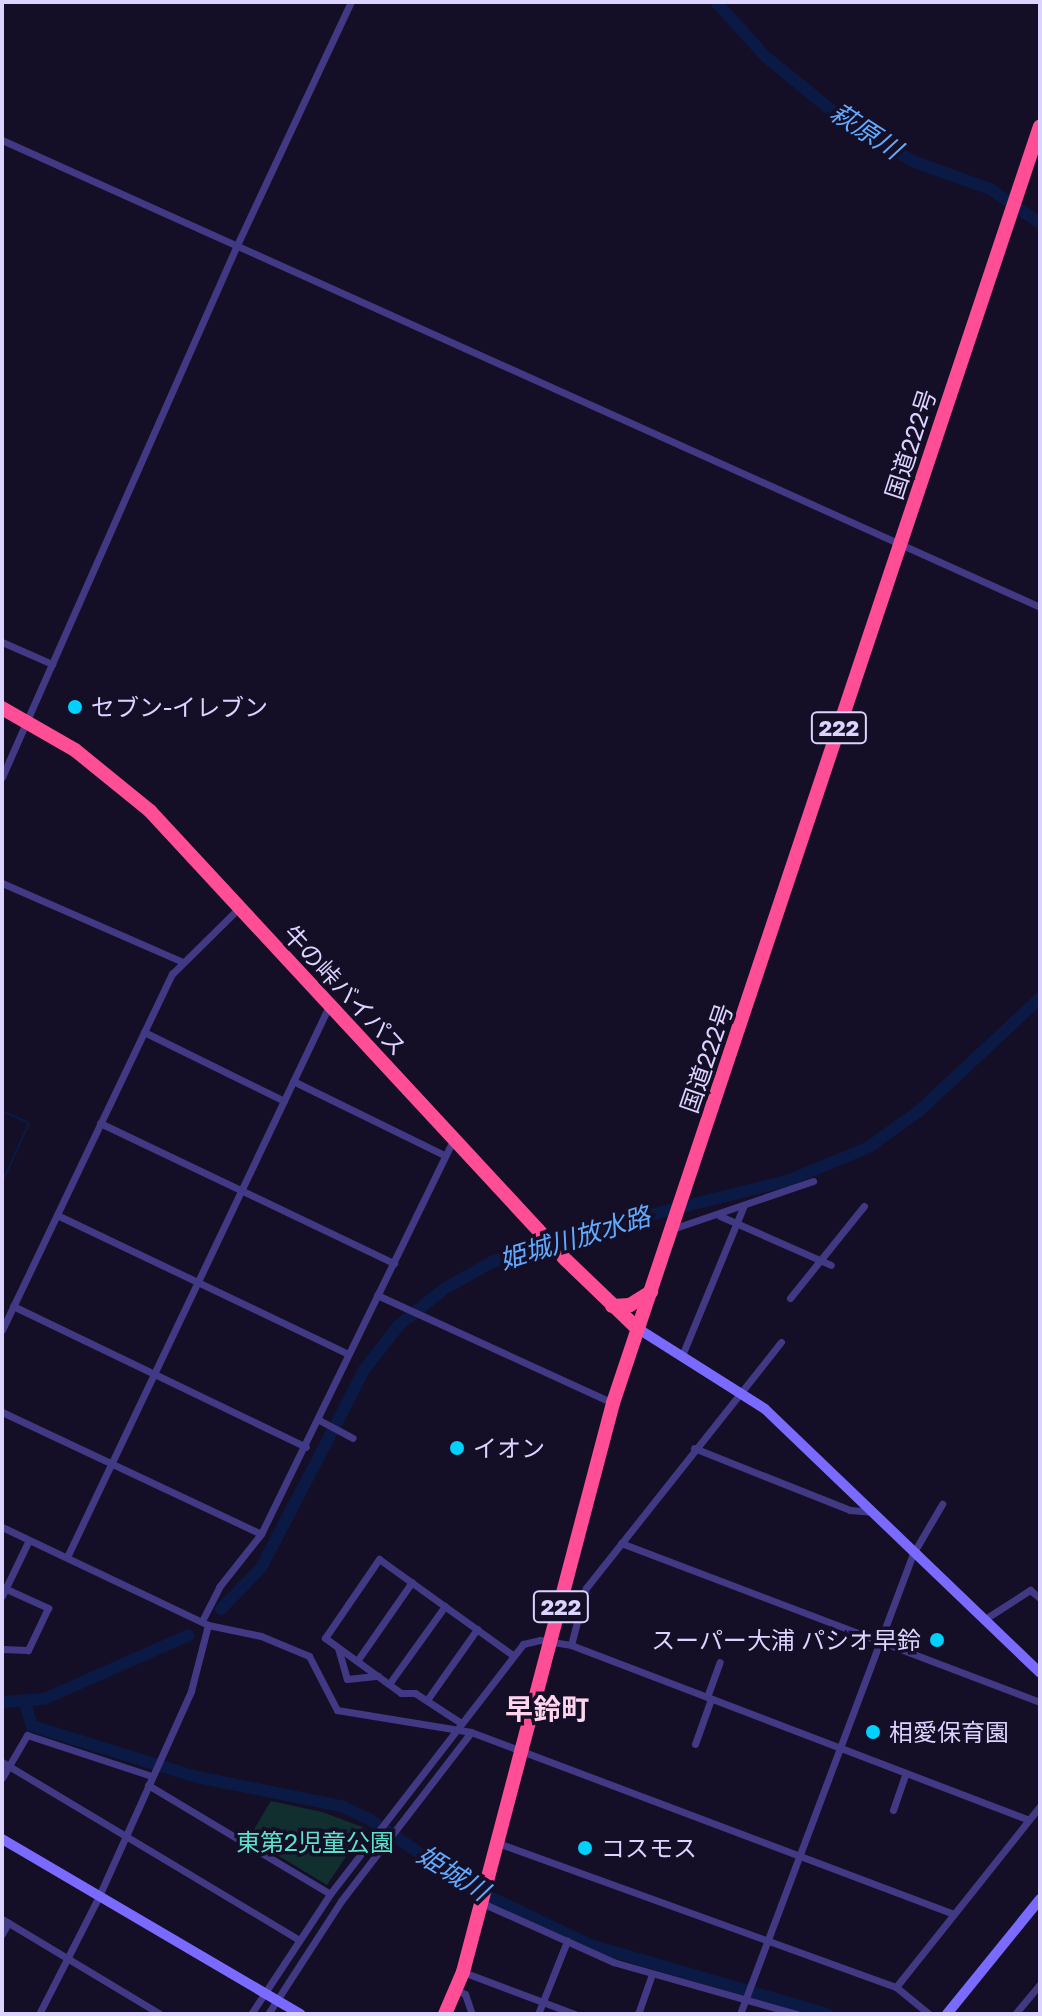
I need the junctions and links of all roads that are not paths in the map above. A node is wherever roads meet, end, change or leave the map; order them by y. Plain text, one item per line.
1 (351, 2) edge
2 (1040, 126) edge
3 (2, 140) edge
4 (237, 245) junction
5 (900, 545) junction
6 (1040, 607) edge
7 (2, 642) edge
8 (52, 664) junction
9 (2, 708) edge
10 (27, 720) junction
11 (2, 777) edge
12 (2, 883) edge
13 (239, 908) junction
14 (183, 962) junction
15 (329, 1006) junction
16 (144, 1032) junction
17 (293, 1081) junction
18 (284, 1101) junction
19 (100, 1123) junction
20 (455, 1138) junction
21 (444, 1155) junction
22 (813, 1181) dead end
23 (239, 1192) junction
24 (744, 1205) junction
25 (864, 1206) dead end
26 (57, 1215) junction
27 (720, 1215) junction
28 (741, 1223) junction
29 (673, 1225) junction
30 (819, 1260) junction
31 (394, 1263) junction
32 (831, 1265) dead end
33 (197, 1282) junction
34 (651, 1292) junction
35 (377, 1295) junction
36 (790, 1298) dead end
37 (13, 1306) junction
38 (612, 1306) junction
39 (637, 1328) junction
40 (2, 1330) edge
41 (781, 1342) dead end
42 (683, 1353) junction
43 (349, 1354) junction
44 (153, 1373) junction
45 (740, 1389) junction
46 (613, 1403) junction
47 (2, 1412) edge
48 (323, 1422) junction
49 (353, 1438) dead end
50 (306, 1447) junction
51 (694, 1448) junction
52 (110, 1464) junction
53 (942, 1504) dead end
54 (871, 1512) junction
55 (2, 1527) edge
56 (261, 1534) junction
57 (29, 1540) junction
58 (621, 1543) junction
59 (914, 1552) junction
60 (67, 1557) junction
61 (412, 1582) junction
62 (3, 1590) edge
63 (1040, 1598) edge
64 (445, 1606) junction
65 (985, 1619) junction
66 (205, 1623) junction
67 (477, 1629) junction
68 (552, 1642) junction
69 (880, 1642) junction
70 (571, 1645) junction
71 (338, 1648) junction
72 (2, 1649) edge
73 (511, 1654) junction
74 (357, 1661) junction
75 (720, 1662) dead end
76 (1040, 1673) edge
77 (378, 1676) junction
78 (389, 1684) junction
79 (709, 1698) junction
80 (427, 1700) junction
81 (1040, 1702) edge
82 (459, 1726) junction
83 (471, 1732) junction
84 (695, 1744) dead end
85 (840, 1748) junction
86 (523, 1752) junction
87 (6, 1764) edge
88 (154, 1772) junction
89 (906, 1773) junction
90 (2, 1778) edge
91 (148, 1785) junction
92 (1040, 1806) edge
93 (893, 1810) dead end
94 (1029, 1820) junction
95 (126, 1836) junction
96 (2, 1839) edge
97 (498, 1843) junction
98 (799, 1856) junction
99 (330, 1894) junction
100 (99, 1896) junction
101 (1040, 1899) edge
102 (482, 1903) junction
103 (954, 1914) junction
104 (5, 1921) edge
105 (2, 1934) edge
106 (298, 1939) junction
107 (567, 1941) junction
108 (766, 1943) junction
109 (68, 1959) junction
110 (463, 1972) junction
111 (652, 1974) junction
112 (1040, 1984) edge
113 (896, 1987) junction
114 (457, 1990) junction
115 (263, 1995) junction
116 (746, 1997) junction
117 (276, 2001) junction
118 (543, 2002) junction
119 (40, 2014) edge
120 (160, 2014) edge
121 (251, 2014) edge
122 (268, 2014) edge
123 (300, 2014) edge
124 (445, 2014) edge
125 (472, 2014) edge
126 (538, 2014) edge
127 (575, 2014) edge
128 (638, 2014) edge
129 (740, 2014) edge
130 (797, 2014) edge
131 (929, 2014) edge
132 (947, 2014) edge
133 (1015, 2014) edge

1 - 4 street
2 - 5 highway, 国道222号 / 222
3 - 4 street
4 - 5 street
4 - 8 street
5 - 6 street
5 - 29 highway, 国道222号 / 222
7 - 8 street
8 - 10 street
9 - 10 highway, 牛の峠バイパス
10 - 11 street
10 - 13 highway, 牛の峠バイパス
12 - 14 street
13 - 14 street
13 - 15 highway, 牛の峠バイパス
14 - 16 street
15 - 17 street
15 - 20 highway, 牛の峠バイパス
16 - 18 street
16 - 19 street
17 - 18 street
17 - 21 street
18 - 23 street
19 - 23 street
19 - 26 street
20 - 21 street
20 - 38 highway, 牛の峠バイパス
21 - 31 street
22 - 24 street
23 - 31 street
23 - 33 street
24 - 27 street
24 - 28 street
25 - 30 street
26 - 33 street
26 - 37 street
27 - 28 street
27 - 29 street
28 - 30 street
28 - 42 street
29 - 34 highway, 国道222号 / 222
30 - 32 street
30 - 36 street
31 - 35 street
33 - 43 street
33 - 44 street
34 - 38 highway
34 - 39 highway, 国道222号 / 222
35 - 43 street
35 - 46 street
37 - 40 street
37 - 44 street
38 - 39 highway, 牛の峠バイパス
39 - 42 street
39 - 46 highway, 国道222号 / 222
41 - 45 street
42 - 45 street
43 - 48 street
44 - 50 street
44 - 52 street
45 - 51 street
45 - 54 street
46 - 68 highway, 国道222号 / 222
47 - 52 street
48 - 49 street
48 - 50 street
50 - 56 street
51 - 54 street
51 - 58 street
52 - 56 street
52 - 60 street
53 - 59 street
54 - 59 street
55 - 57 street
56 - 66 street
57 - 60 street
57 - 62 street
58 - 69 street
58 - 70 street
59 - 65 street
59 - 69 street
60 - 66 street
61 - 64 street
61 - 71 street
61 - 74 street
62 - 72 street
63 - 65 street
64 - 67 street
64 - 78 street
65 - 76 street
66 - 82 street
66 - 88 street
67 - 73 street
67 - 80 street
68 - 70 street
68 - 73 street
68 - 86 highway, 国道222号 / 222
69 - 81 street
69 - 85 street
70 - 79 street
71 - 74 street
71 - 77 street
73 - 82 street
74 - 77 street
75 - 79 street
77 - 78 street
78 - 80 street
79 - 84 street
79 - 85 street
80 - 82 street
82 - 83 street
82 - 99 street
83 - 86 street
83 - 117 street
85 - 89 street
85 - 98 street
86 - 97 highway, 国道222号 / 222
86 - 98 street
87 - 88 street
87 - 90 street
87 - 95 street
88 - 91 street
89 - 93 street
89 - 94 street
91 - 95 street
91 - 99 street
92 - 94 street
94 - 103 street
95 - 100 street
95 - 106 street
96 - 100 street
97 - 102 highway, 国道222号 / 222
97 - 108 street
98 - 103 street
98 - 108 street
99 - 106 street
100 - 109 street
100 - 115 street
101 - 132 street
102 - 107 street
102 - 110 highway, 国道222号 / 222
103 - 113 street
104 - 105 street
104 - 109 street
106 - 115 street
107 - 111 street
107 - 118 street
108 - 113 street
108 - 116 street
109 - 119 street
109 - 120 street
110 - 114 highway, 国道222号 / 222
110 - 118 street
111 - 116 street
111 - 128 street
112 - 133 street
113 - 131 street
114 - 124 highway, 国道222号 / 222
114 - 125 street
115 - 117 street
115 - 121 street
116 - 129 street
116 - 130 street
117 - 122 street
117 - 123 street
118 - 126 street
118 - 127 street

